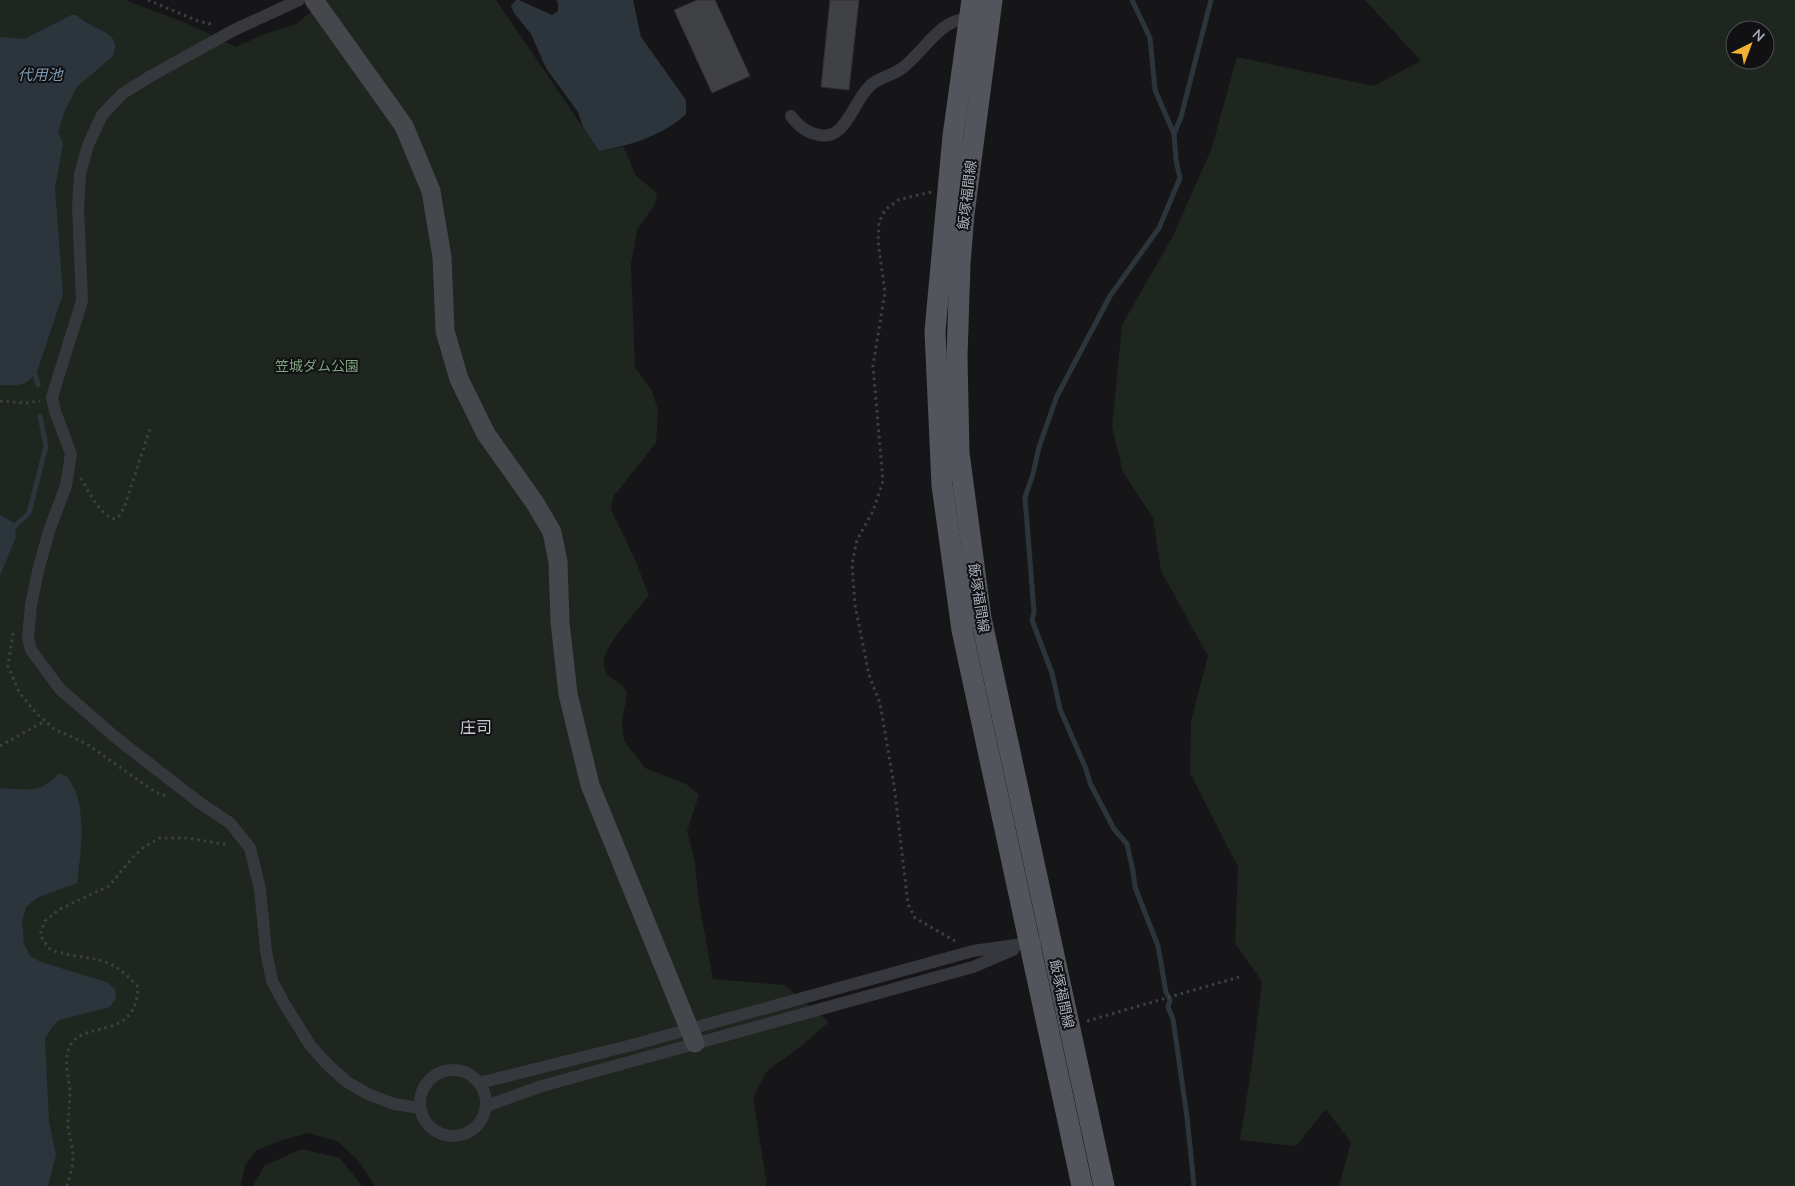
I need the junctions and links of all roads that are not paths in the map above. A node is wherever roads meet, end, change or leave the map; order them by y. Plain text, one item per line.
1 (299, 0) edge
2 (314, 0) edge
3 (992, 0) edge
4 (977, 13) edge
5 (792, 116) dead end
6 (1050, 938) junction
7 (1029, 943) junction
8 (691, 1036) junction
9 (479, 1083) junction
10 (486, 1106) junction
11 (420, 1108) junction
12 (1082, 1186) edge
13 (1104, 1186) edge

1 - 11 street
2 - 8 street
3 - 4 main road, 飯塚福間線
4 - 5 street
4 - 6 main road, 飯塚福間線
4 - 7 main road, 飯塚福間線
6 - 7 street
6 - 13 main road, 飯塚福間線
7 - 8 street
7 - 8 street
7 - 12 main road, 飯塚福間線
8 - 9 street
8 - 10 street
9 - 10 street
9 - 11 street
10 - 11 street

